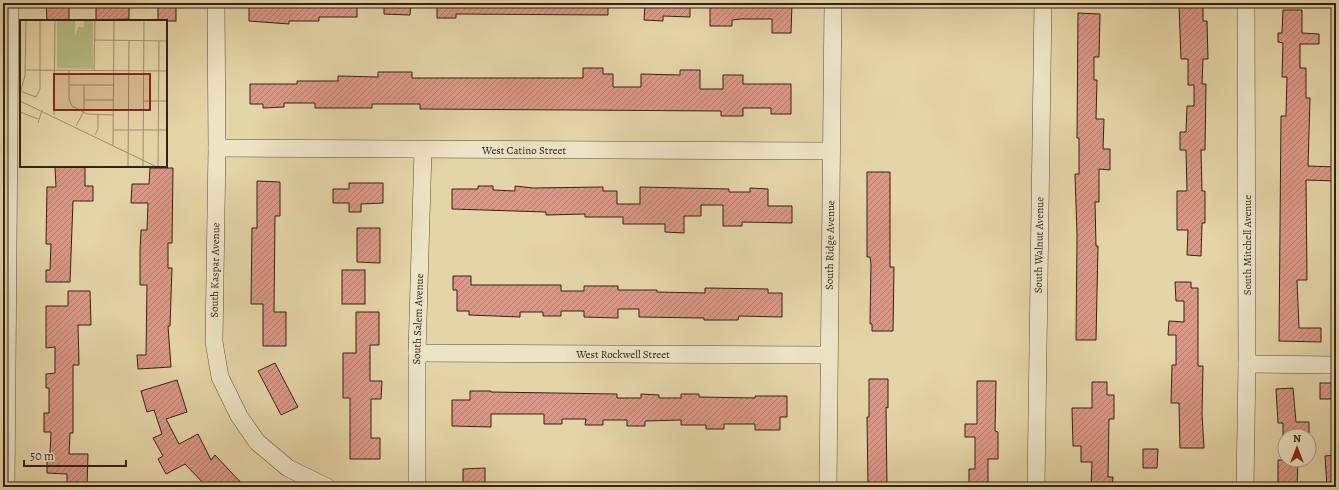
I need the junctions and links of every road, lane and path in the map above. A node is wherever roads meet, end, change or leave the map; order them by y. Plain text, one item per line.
1 (10, 3) edge
2 (216, 3) edge
3 (833, 3) edge
4 (1042, 3) edge
5 (1246, 3) edge
6 (217, 148) junction
7 (424, 150) junction
8 (831, 151) junction
9 (417, 353) junction
10 (828, 355) junction
11 (1247, 364) junction
12 (1336, 365) edge
13 (6, 487) edge
14 (327, 487) edge
15 (417, 487) edge
16 (828, 487) edge
17 (1036, 487) edge
18 (1245, 487) edge

1 - 13 street
2 - 6 street, South Kaspar Avenue
3 - 8 street, South Ridge Avenue
4 - 17 street, South Walnut Avenue
5 - 11 street, South Mitchell Avenue
6 - 7 street, West Catino Street
6 - 14 street, South Kaspar Avenue
7 - 8 street, West Catino Street
7 - 9 street, South Salem Avenue
8 - 10 street, South Ridge Avenue
9 - 10 street, West Rockwell Street
9 - 15 street, South Salem Avenue
10 - 16 street, South Ridge Avenue
11 - 12 street
11 - 18 street, South Mitchell Avenue

